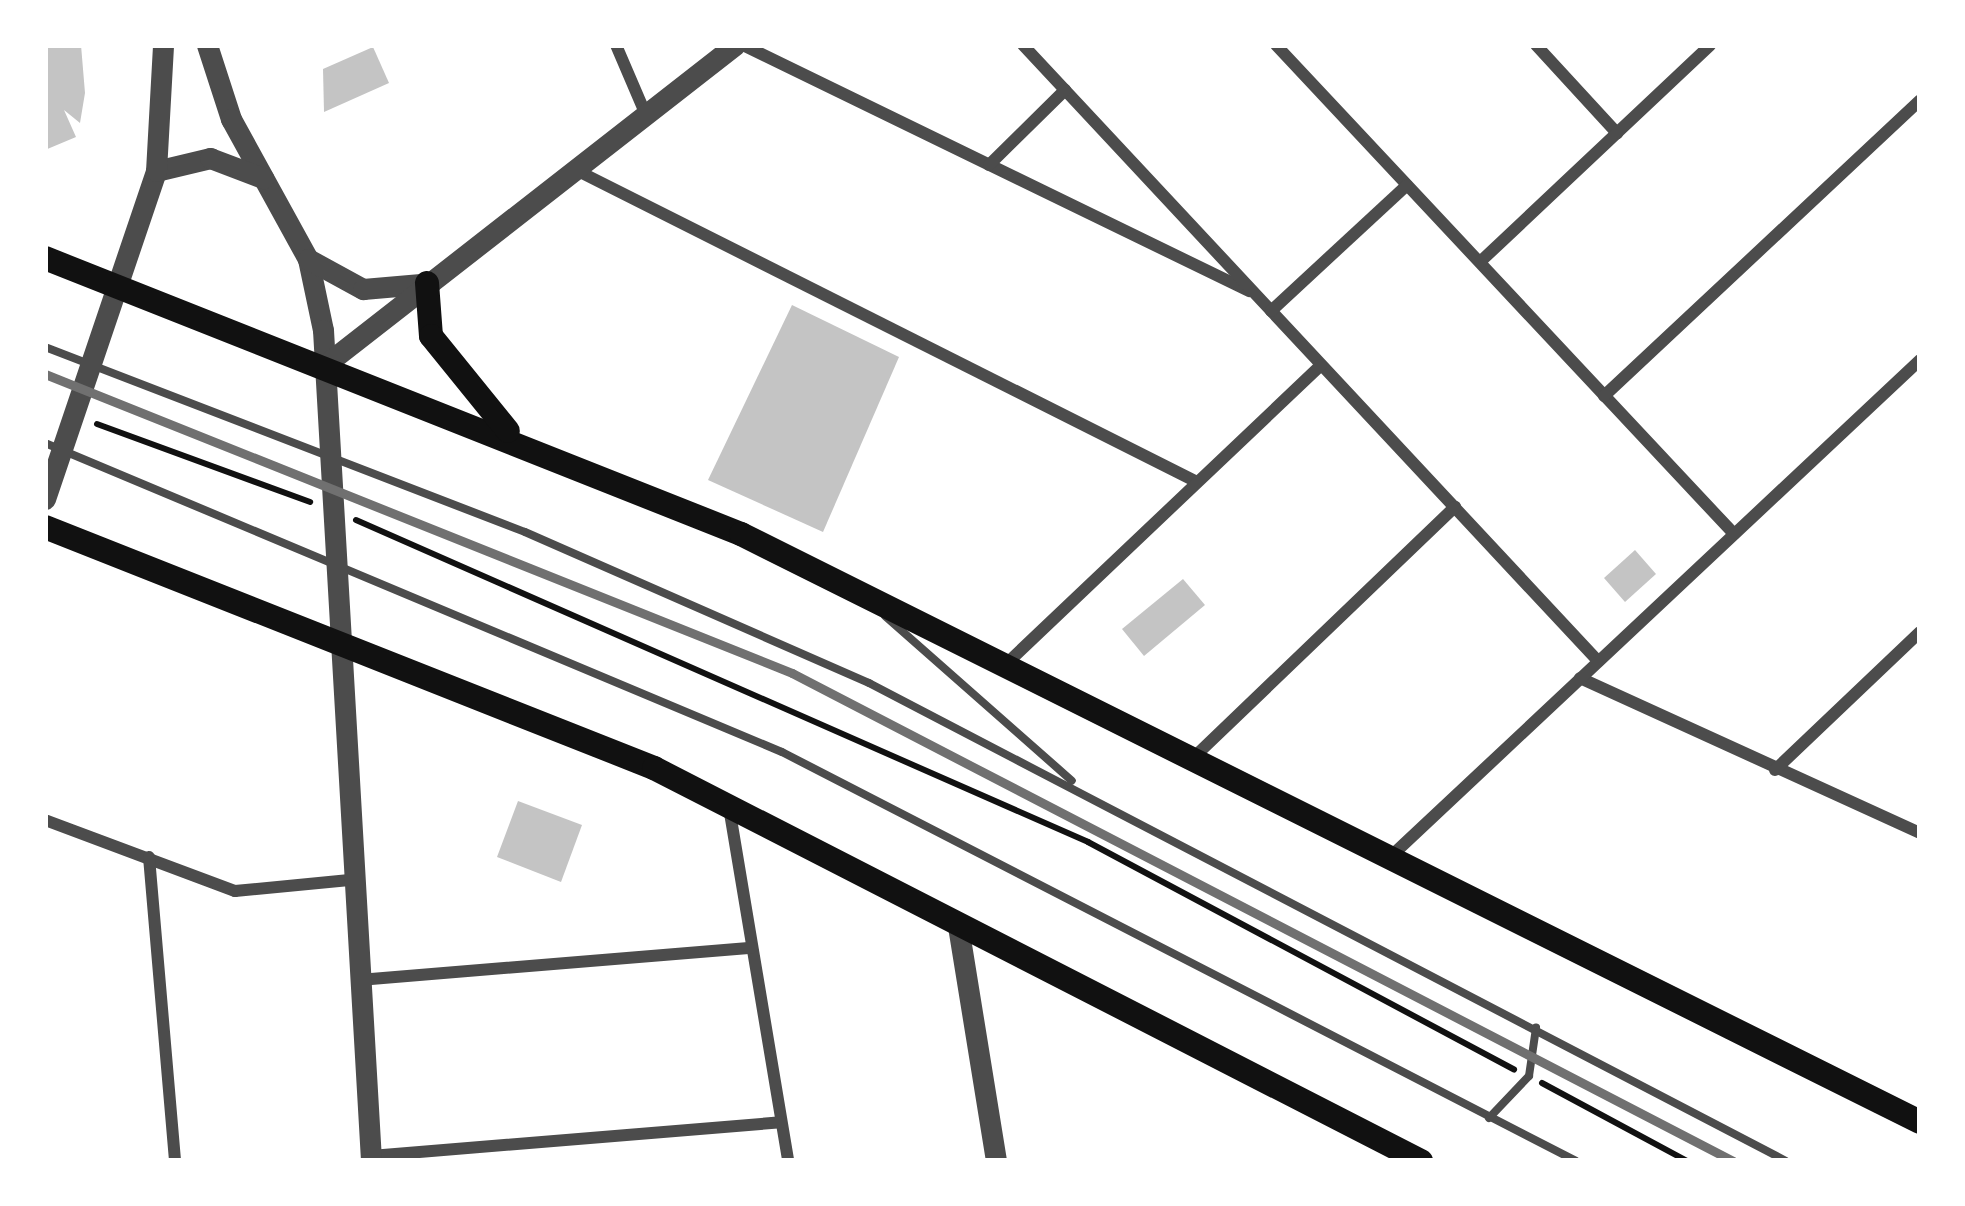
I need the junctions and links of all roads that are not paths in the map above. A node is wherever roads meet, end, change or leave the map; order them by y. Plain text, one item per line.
1 (163, 45) edge
2 (207, 45) edge
3 (616, 45) edge
4 (739, 45) edge
5 (1023, 45) edge
6 (1276, 45) edge
7 (1536, 45) edge
8 (1710, 45) edge
9 (1065, 90) junction
10 (1920, 100) edge
11 (647, 118) junction
12 (1617, 133) junction
13 (989, 165) junction
14 (156, 171) junction
15 (582, 173) junction
16 (269, 181) junction
17 (1407, 185) junction
18 (45, 257) edge
19 (308, 259) junction
20 (1480, 262) junction
21 (428, 283) junction
22 (113, 284) junction
23 (1256, 295) junction
24 (1271, 311) junction
25 (45, 346) edge
26 (1920, 360) edge
27 (87, 363) junction
28 (326, 364) junction
29 (1321, 364) junction
30 (1604, 396) junction
31 (514, 437) junction
32 (52, 446) edge
33 (327, 455) junction
34 (1197, 482) junction
35 (45, 499) edge
36 (1455, 507) junction
37 (45, 517) edge
38 (45, 527) edge
39 (1734, 534) junction
40 (331, 558) junction
41 (849, 584) junction
42 (1920, 632) edge
43 (334, 640) junction
44 (1598, 662) junction
45 (1003, 668) junction
46 (1580, 678) junction
47 (1189, 762) junction
48 (1774, 770) junction
49 (1082, 790) junction
50 (729, 806) junction
51 (45, 820) edge
52 (1920, 833) edge
53 (149, 857) junction
54 (1386, 862) junction
55 (349, 880) junction
56 (958, 926) junction
57 (752, 948) junction
58 (357, 980) junction
59 (1536, 1028) junction
60 (1487, 1119) junction
61 (782, 1122) junction
62 (1920, 1122) edge
63 (371, 1159) edge
64 (175, 1161) edge
65 (788, 1161) edge
66 (996, 1161) edge
67 (1421, 1161) edge
68 (1576, 1161) edge
69 (1786, 1161) edge

1 - 14 street
2 - 16 street
3 - 11 street
4 - 11 street
4 - 13 street
5 - 9 street
6 - 17 street
7 - 12 street
8 - 12 street
9 - 13 street
9 - 23 street
10 - 30 street
11 - 15 street
12 - 20 street
13 - 23 street
14 - 16 street
14 - 22 street
15 - 21 street
15 - 34 street
16 - 19 street
17 - 20 street
17 - 24 street
18 - 22 main road
19 - 21 street
19 - 28 street
20 - 30 street
21 - 28 street
21 - 31 main road
22 - 27 street
22 - 28 main road
23 - 24 street
24 - 29 street
25 - 27 lane
26 - 39 street
27 - 32 street
27 - 33 lane
28 - 31 main road
28 - 33 street
29 - 34 street
29 - 36 street
30 - 39 street
31 - 41 main road
32 - 35 street
32 - 40 lane
33 - 40 street
33 - 49 lane
34 - 45 street
36 - 44 street
36 - 47 street
37 - 38 street
38 - 43 main road
39 - 44 street
40 - 43 street
40 - 60 lane
41 - 45 main road
41 - 49 lane
42 - 48 street
43 - 50 main road
43 - 55 street
44 - 46 street
45 - 47 main road
46 - 48 street
46 - 54 street
47 - 54 main road
48 - 52 street
49 - 59 lane
50 - 56 main road
50 - 57 street
51 - 53 street
53 - 55 street
53 - 64 street
54 - 62 main road
55 - 58 street
56 - 66 street
56 - 67 main road
57 - 58 street
57 - 61 street
58 - 63 street
59 - 60 lane
59 - 69 lane
60 - 68 lane
61 - 63 street
61 - 65 street

